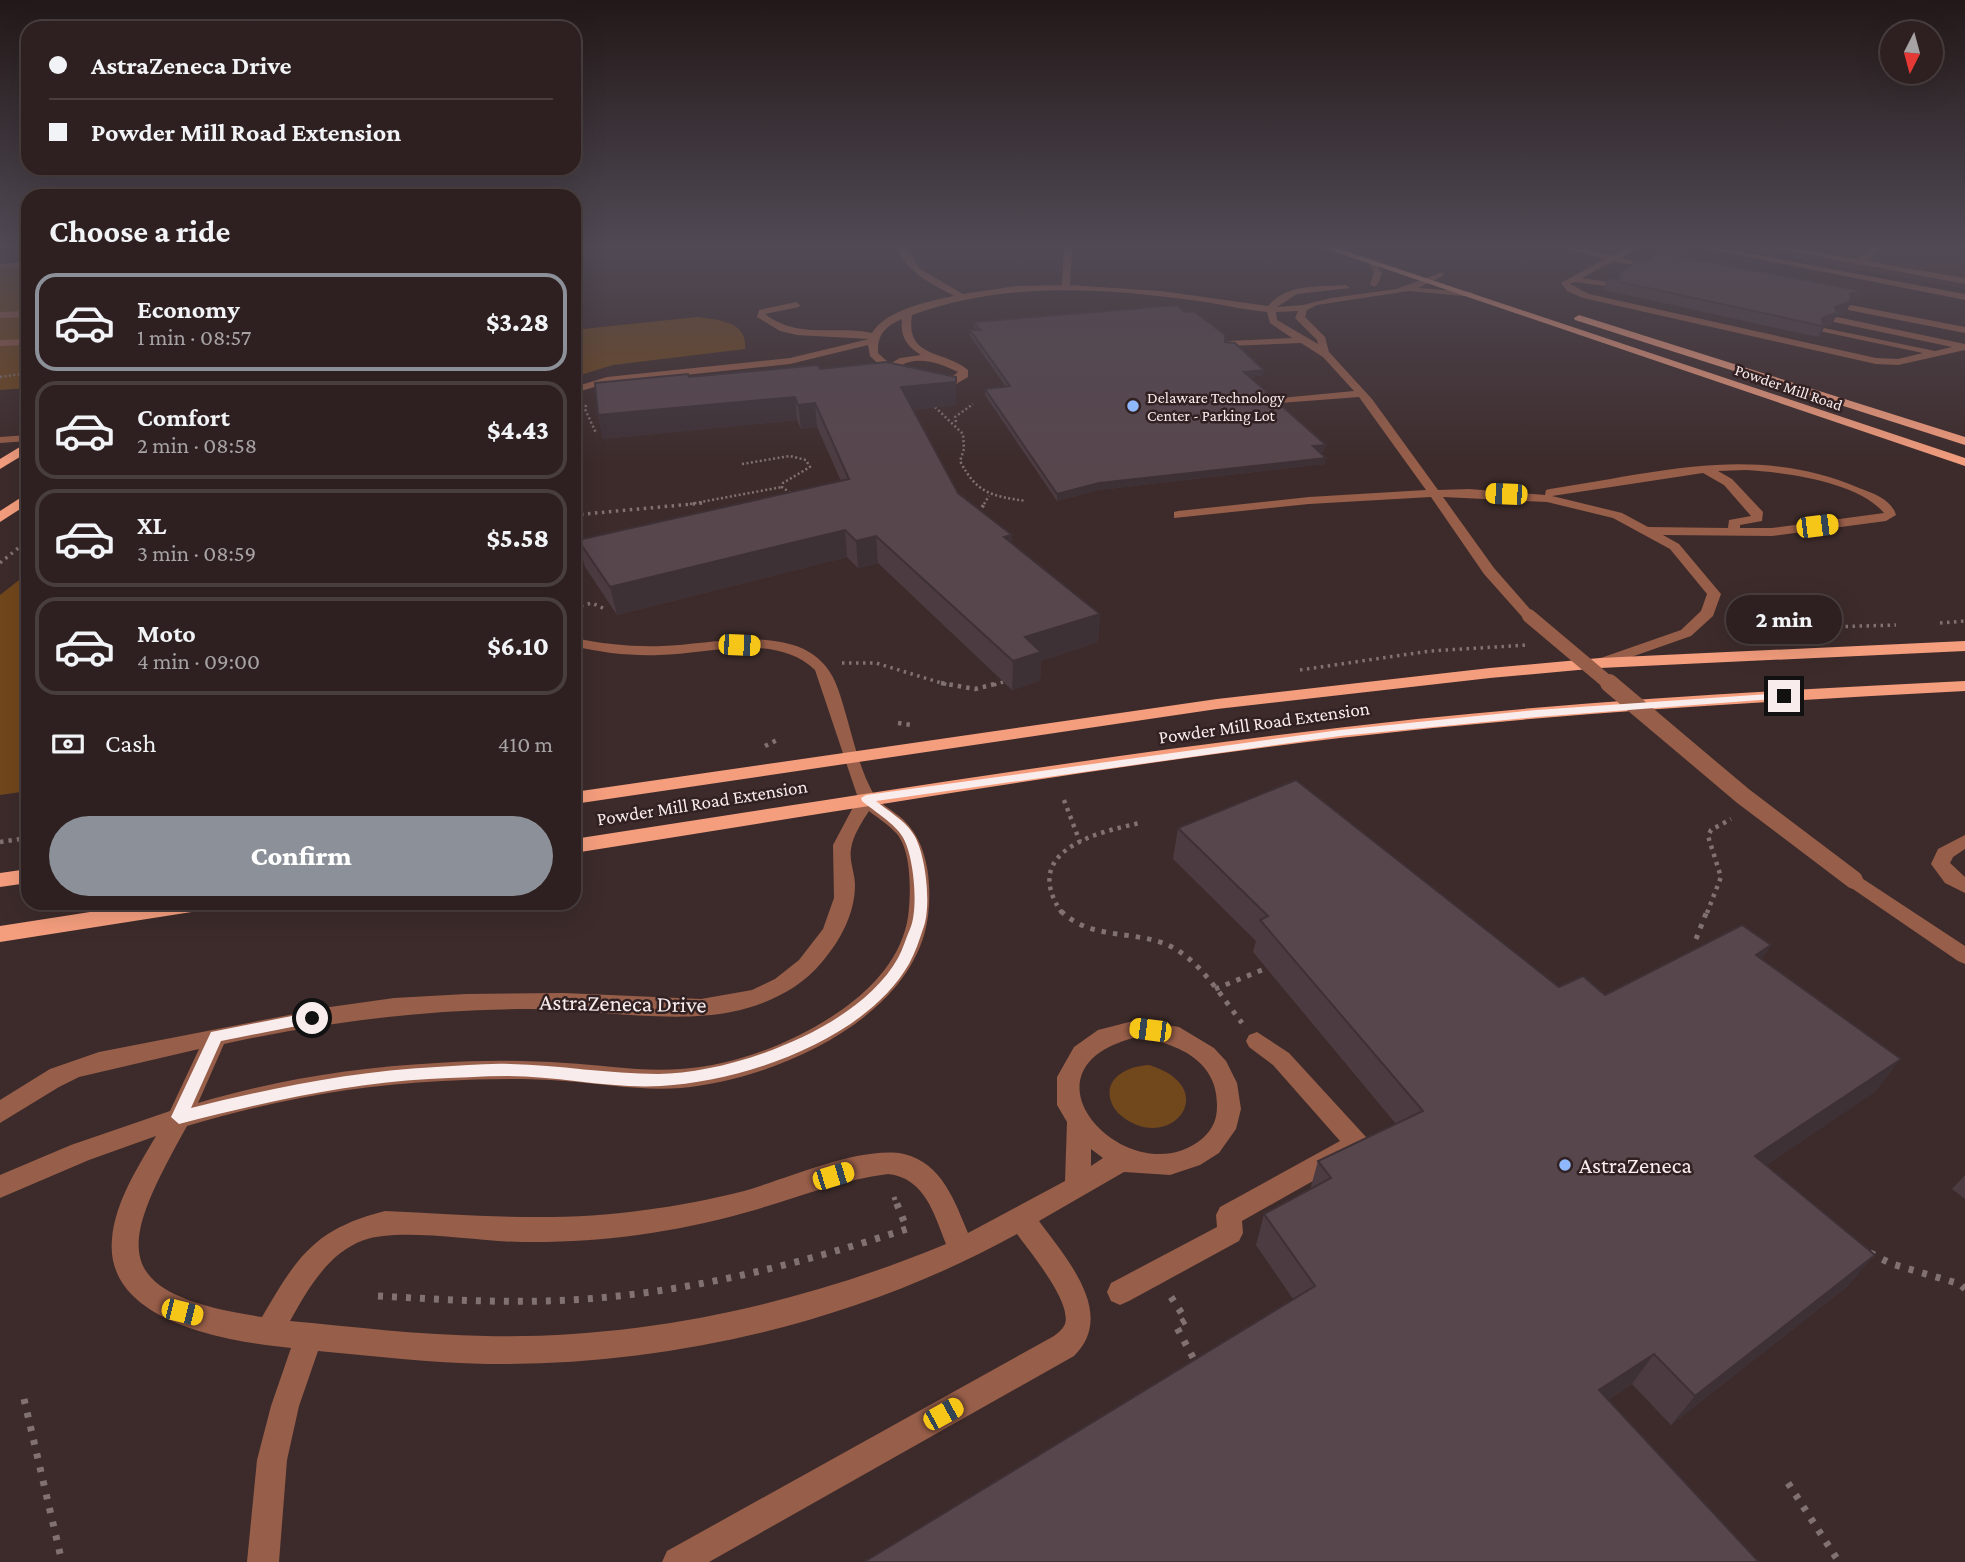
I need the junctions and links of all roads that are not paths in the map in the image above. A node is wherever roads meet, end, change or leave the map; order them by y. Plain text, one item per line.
1 (767, 320) edge
2 (886, 320) edge
3 (906, 320) edge
4 (1273, 320) edge
5 (1302, 320) edge
6 (1545, 320) edge
7 (1586, 320) edge
8 (1693, 320) edge
9 (1837, 320) edge
10 (1913, 320) edge
11 (1965, 330) edge
12 (1824, 331) edge
13 (874, 338) junction
14 (21, 342) edge
15 (0, 343) edge
16 (1305, 343) junction
17 (1965, 347) edge
18 (1233, 348) edge
19 (1323, 348) junction
20 (1938, 353) junction
21 (937, 360) junction
22 (890, 371) junction
23 (916, 382) edge
24 (928, 384) edge
25 (581, 388) edge
26 (1364, 399) junction
27 (1269, 402) edge
28 (1280, 411) edge
29 (21, 438) edge
30 (0, 440) edge
31 (1965, 441) edge
32 (21, 451) edge
33 (1965, 461) edge
34 (0, 465) edge
35 (1707, 470) junction
36 (1434, 494) junction
37 (1522, 495) junction
38 (21, 502) edge
39 (1178, 515) dead end
40 (0, 517) edge
41 (1648, 531) junction
42 (1734, 532) junction
43 (581, 644) edge
44 (1965, 646) edge
45 (1600, 663) junction
46 (1965, 687) edge
47 (851, 756) junction
48 (581, 797) edge
49 (866, 798) junction
50 (1965, 841) edge
51 (581, 845) edge
52 (21, 877) edge
53 (0, 880) edge
54 (1965, 886) edge
55 (153, 910) edge
56 (0, 934) edge
57 (1965, 956) edge
58 (216, 1036) junction
59 (1257, 1041) road end
60 (58, 1076) junction
61 (0, 1097) edge
62 (0, 1112) edge
63 (179, 1117) junction
64 (1077, 1126) junction
65 (1125, 1160) junction
66 (1077, 1186) junction
67 (0, 1187) edge
68 (1022, 1219) junction
69 (962, 1250) junction
70 (1120, 1292) dead end
71 (270, 1330) junction
72 (309, 1336) junction
73 (263, 1562) edge
74 (678, 1562) edge

1 - 13 street
2 - 13 street
3 - 21 street
4 - 16 street
5 - 19 street
6 - 33 highway, Powder Mill Road
7 - 31 highway, Powder Mill Road
8 - 20 street
9 - 17 street
10 - 11 street
12 - 20 street
13 - 22 street
13 - 25 street
14 - 15 street
16 - 18 street
16 - 19 street
17 - 20 street
19 - 26 street
21 - 22 street
21 - 24 street
22 - 23 street
26 - 27 street
26 - 28 street
26 - 36 street
29 - 30 street
32 - 34 highway
35 - 37 street
35 - 42 street
35 - 42 street
36 - 37 street
36 - 39 street
36 - 57 street, bridge
37 - 41 street
38 - 40 highway
41 - 42 street
41 - 45 street
43 - 47 street
44 - 45 highway, Powder Mill Road Extension
45 - 47 highway, Powder Mill Road Extension
46 - 49 highway, Powder Mill Road Extension
47 - 48 highway, Powder Mill Road Extension
47 - 49 street
49 - 51 highway, Powder Mill Road Extension
49 - 58 street, AstraZeneca Drive
49 - 63 street
50 - 54 street
52 - 53 highway
55 - 56 highway
58 - 60 street, AstraZeneca Drive
58 - 63 street
59 - 70 street
60 - 61 street
60 - 62 street, AstraZeneca Drive
63 - 67 street
63 - 71 street
64 - 65 street
64 - 65 street
64 - 66 street
65 - 66 street
66 - 68 street
68 - 69 street
68 - 74 street
69 - 71 street
69 - 72 street
71 - 72 street
72 - 73 street

